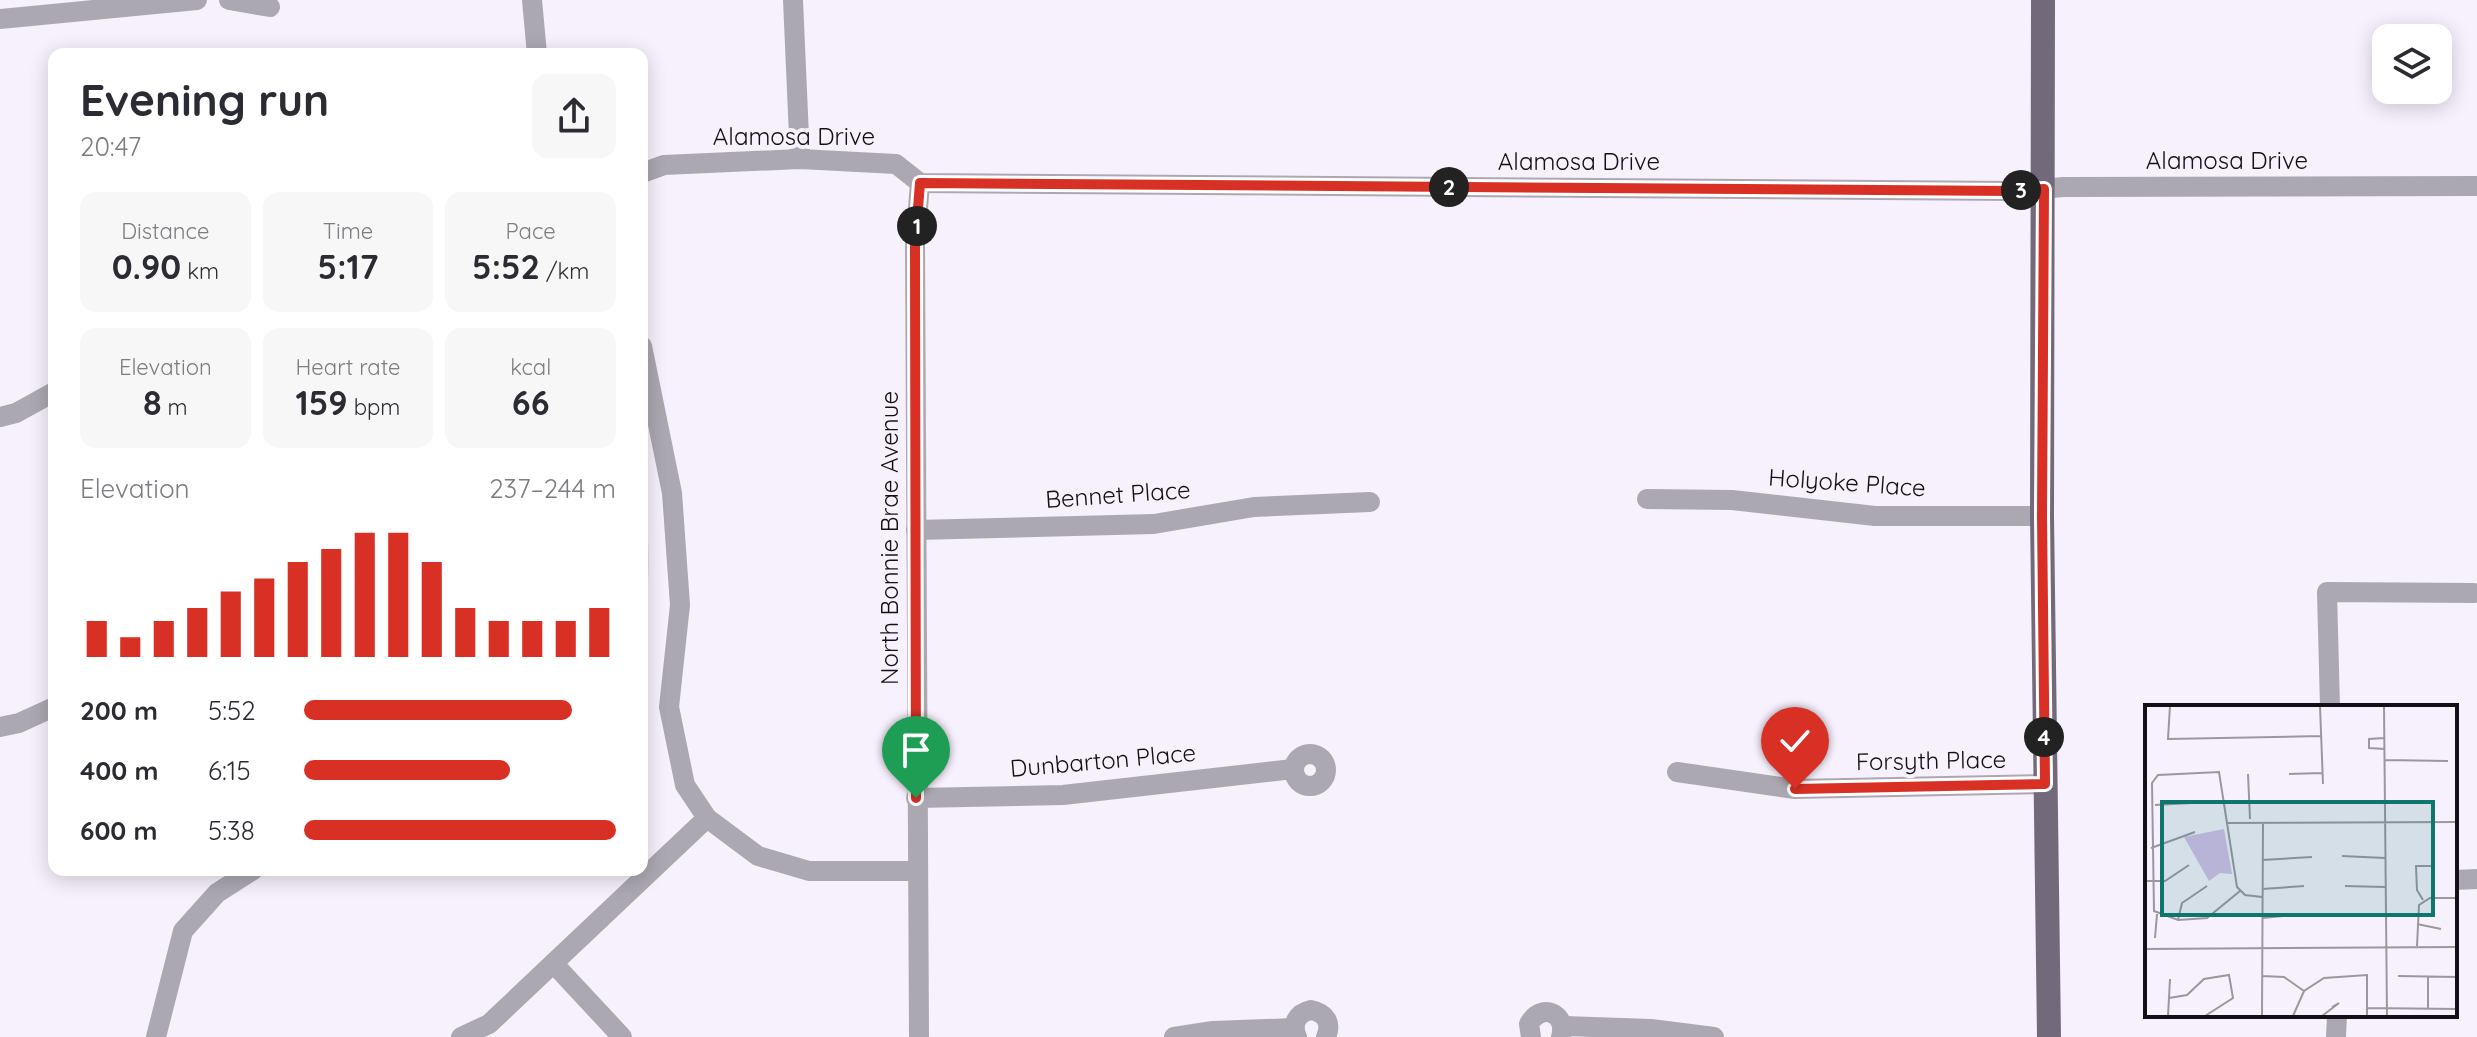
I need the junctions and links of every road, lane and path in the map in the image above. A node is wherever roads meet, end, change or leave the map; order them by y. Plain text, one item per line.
1 (197, 0) edge
2 (229, 0) edge
3 (532, 0) edge
4 (793, 0) edge
5 (2043, 0) edge
6 (270, 7) dead end
7 (0, 19) edge
8 (536, 48) edge
9 (800, 159) junction
10 (648, 171) edge
11 (920, 183) junction
12 (2477, 186) edge
13 (2044, 189) junction
14 (648, 375) edge
15 (48, 395) edge
16 (0, 417) edge
17 (1647, 499) dead end
18 (1370, 502) dead end
19 (2042, 516) junction
20 (916, 530) junction
21 (2474, 593) dead end
22 (2330, 705) edge
23 (48, 710) edge
24 (0, 727) edge
25 (1293, 769) dead end
26 (1677, 772) dead end
27 (2045, 784) junction
28 (916, 798) junction
29 (707, 818) junction
30 (917, 871) junction
31 (648, 874) edge
32 (244, 876) edge
33 (646, 876) edge
34 (2477, 879) edge
35 (2457, 880) edge
36 (554, 964) junction
37 (2337, 1017) edge
38 (1562, 1031) edge
39 (1296, 1032) edge
40 (156, 1037) edge
41 (461, 1037) edge
42 (622, 1037) edge
43 (919, 1037) edge
44 (1174, 1037) edge
45 (1326, 1037) edge
46 (1531, 1037) edge
47 (1714, 1037) edge
48 (2049, 1037) edge
49 (2336, 1037) edge

1 - 7 street
2 - 6 street
3 - 8 street
4 - 9 street
5 - 13 main road
9 - 10 street, Alamosa Drive
9 - 11 street, Alamosa Drive
11 - 13 street, Alamosa Drive
11 - 20 street, North Bonnie Brae Avenue
12 - 13 street, Alamosa Drive
13 - 19 main road
14 - 29 street
15 - 16 street
17 - 19 street, Holyoke Place
18 - 20 street, Bennet Place
19 - 27 main road
20 - 28 street, North Bonnie Brae Avenue
21 - 22 street
23 - 24 street
25 - 28 street, Dunbarton Place
26 - 27 street, Forsyth Place
27 - 48 main road
28 - 30 street, North Bonnie Brae Avenue
29 - 30 street
29 - 31 street
30 - 43 street, North Bonnie Brae Avenue
32 - 40 street
33 - 36 street
34 - 35 street
36 - 41 street
36 - 42 street
37 - 49 street
38 - 46 street
38 - 47 street
39 - 44 street
39 - 45 street

